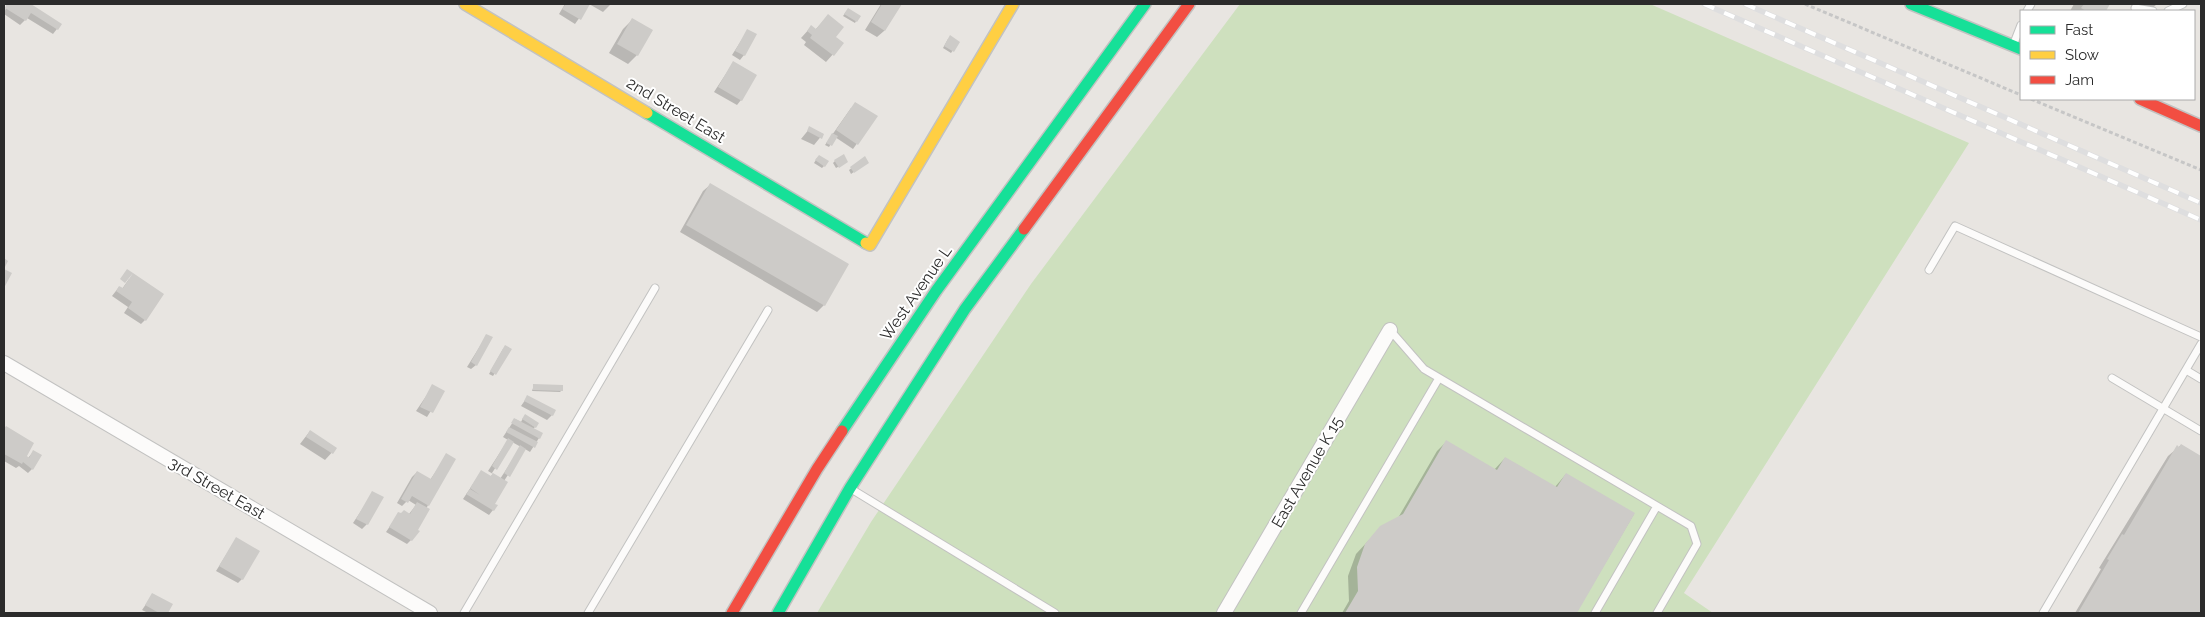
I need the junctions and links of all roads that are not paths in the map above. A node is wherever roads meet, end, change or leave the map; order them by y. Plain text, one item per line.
1 (465, 4) edge
2 (1013, 4) edge
3 (1145, 4) edge
4 (1189, 4) edge
5 (1911, 4) edge
6 (2183, 4) edge
7 (2134, 8) edge
8 (2147, 10) edge
9 (2170, 10) edge
10 (2020, 30) edge
11 (2017, 47) edge
12 (2142, 100) edge
13 (2201, 126) edge
14 (1929, 270) dead end
15 (655, 288) dead end
16 (768, 310) dead end
17 (1390, 330) joint
18 (2201, 337) edge
19 (2201, 344) edge
20 (4, 363) edge
21 (2186, 370) junction
22 (1439, 378) junction
23 (2112, 378) dead end
24 (2201, 379) edge
25 (2164, 409) junction
26 (2201, 431) edge
27 (850, 488) junction
28 (1657, 506) junction
29 (430, 613) edge
30 (464, 613) edge
31 (588, 613) edge
32 (732, 613) edge
33 (778, 613) edge
34 (1055, 613) edge
35 (1224, 613) edge
36 (1301, 613) edge
37 (1595, 613) edge
38 (1657, 613) edge
39 (2043, 613) edge

1 - 2 main road, 2nd Street East
3 - 32 main road, West Avenue L
4 - 27 main road
5 - 11 main road
6 - 9 lane
7 - 8 lane
10 - 11 lane
12 - 13 main road
14 - 18 lane
15 - 30 lane
16 - 31 lane
17 - 22 lane
17 - 35 street, East Avenue K 15
19 - 21 lane
20 - 29 street, 3rd Street East
21 - 24 lane
21 - 25 lane
22 - 28 lane
22 - 36 lane
23 - 25 lane
25 - 26 lane
25 - 39 lane
27 - 33 main road
27 - 34 lane
28 - 37 lane
28 - 38 lane

